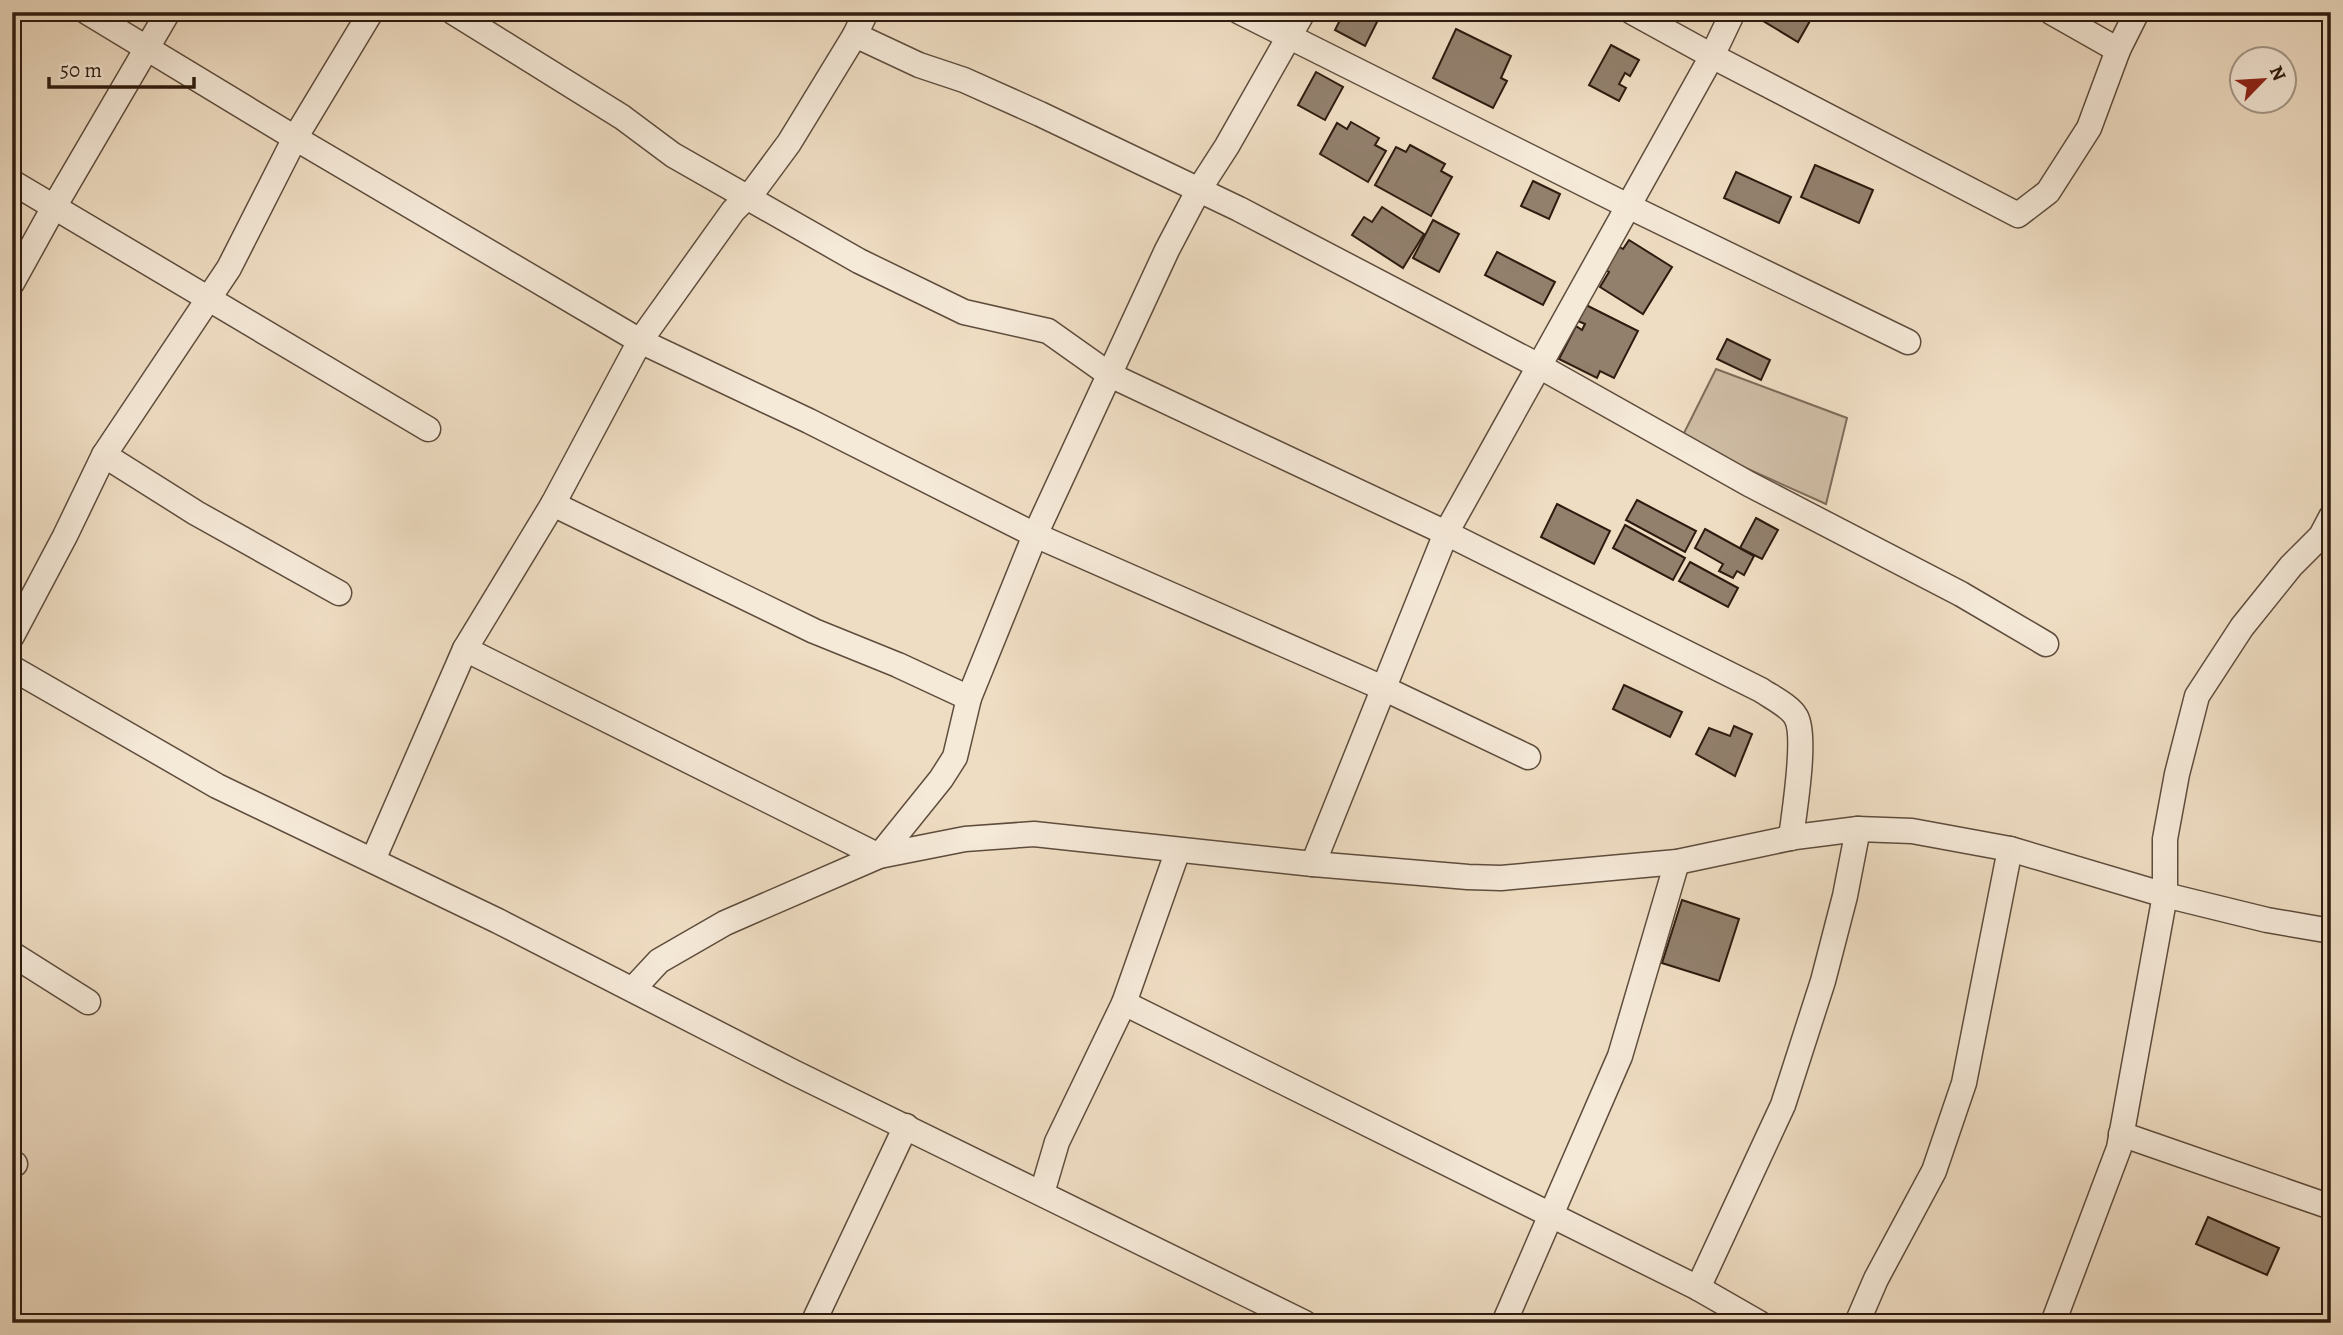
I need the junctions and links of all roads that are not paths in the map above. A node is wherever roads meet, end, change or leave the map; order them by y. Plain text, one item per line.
1 (87, 12) edge
2 (168, 12) edge
3 (371, 12) edge
4 (453, 12) edge
5 (866, 12) edge
6 (1240, 12) edge
7 (1303, 12) edge
8 (1632, 12) edge
9 (1733, 12) edge
10 (2052, 12) edge
11 (2137, 12) edge
12 (855, 35) junction
13 (1289, 36) junction
14 (146, 48) junction
15 (2118, 50) junction
16 (1712, 57) junction
17 (295, 138) junction
18 (12, 182) edge
19 (1198, 191) junction
20 (748, 196) junction
21 (1628, 206) junction
22 (54, 207) junction
23 (12, 283) edge
24 (208, 299) junction
25 (640, 341) junction
26 (1908, 342) dead end
27 (1539, 366) junction
28 (1110, 375) junction
29 (428, 429) dead end
30 (104, 455) junction
31 (553, 504) junction
32 (2330, 522) edge
33 (1446, 533) junction
34 (1035, 535) junction
35 (340, 593) dead end
36 (12, 636) edge
37 (2046, 644) dead end
38 (465, 649) junction
39 (12, 668) edge
40 (1383, 688) junction
41 (969, 698) junction
42 (1528, 757) dead end
43 (1858, 829) junction
44 (1791, 838) junction
45 (2010, 849) junction
46 (1178, 850) junction
47 (879, 856) junction
48 (373, 860) junction
49 (1677, 862) junction
50 (1313, 864) junction
51 (2165, 895) junction
52 (2331, 931) edge
53 (12, 954) edge
54 (634, 989) junction
55 (88, 1002) dead end
56 (1124, 1003) junction
57 (906, 1126) junction
58 (2121, 1134) junction
59 (1042, 1193) junction
60 (2331, 1207) edge
61 (1550, 1216) junction
62 (1698, 1288) junction
63 (1294, 1320) edge
64 (2058, 1321) edge
65 (813, 1323) edge
66 (1504, 1323) edge
67 (1759, 1323) edge
68 (1857, 1323) edge

1 - 14 street
2 - 14 street
3 - 17 street
4 - 20 street
5 - 12 street
6 - 13 street
7 - 13 street
8 - 16 street
9 - 16 street
10 - 15 street
11 - 15 street
12 - 19 street
12 - 20 street
13 - 19 street
13 - 21 street
14 - 17 street
14 - 22 street
15 - 16 street
16 - 21 street
17 - 24 street
17 - 25 street
18 - 22 street
19 - 27 street
19 - 28 street
20 - 25 street
20 - 28 street
21 - 26 street
21 - 27 street
22 - 23 street
22 - 24 street
24 - 29 street
24 - 30 street
25 - 31 street
25 - 34 street
27 - 33 street
27 - 37 street
28 - 33 street
28 - 34 street
30 - 35 street
30 - 36 street
31 - 38 street
31 - 41 street
32 - 51 street
33 - 40 street
33 - 44 street
34 - 40 street
34 - 41 street
38 - 47 street
38 - 48 street
39 - 48 street
40 - 42 street
40 - 50 street
41 - 47 street
43 - 44 street
43 - 45 street
43 - 62 street
44 - 49 street
45 - 51 street
45 - 68 street
46 - 47 street
46 - 50 street
46 - 56 street
47 - 54 street
48 - 54 street
49 - 50 street
49 - 61 street
51 - 52 street
51 - 58 street
53 - 55 street
54 - 57 street
56 - 59 street
56 - 61 street
57 - 59 street
57 - 65 street
58 - 60 street
58 - 64 street
59 - 63 street
61 - 62 street
61 - 66 street
62 - 67 street

